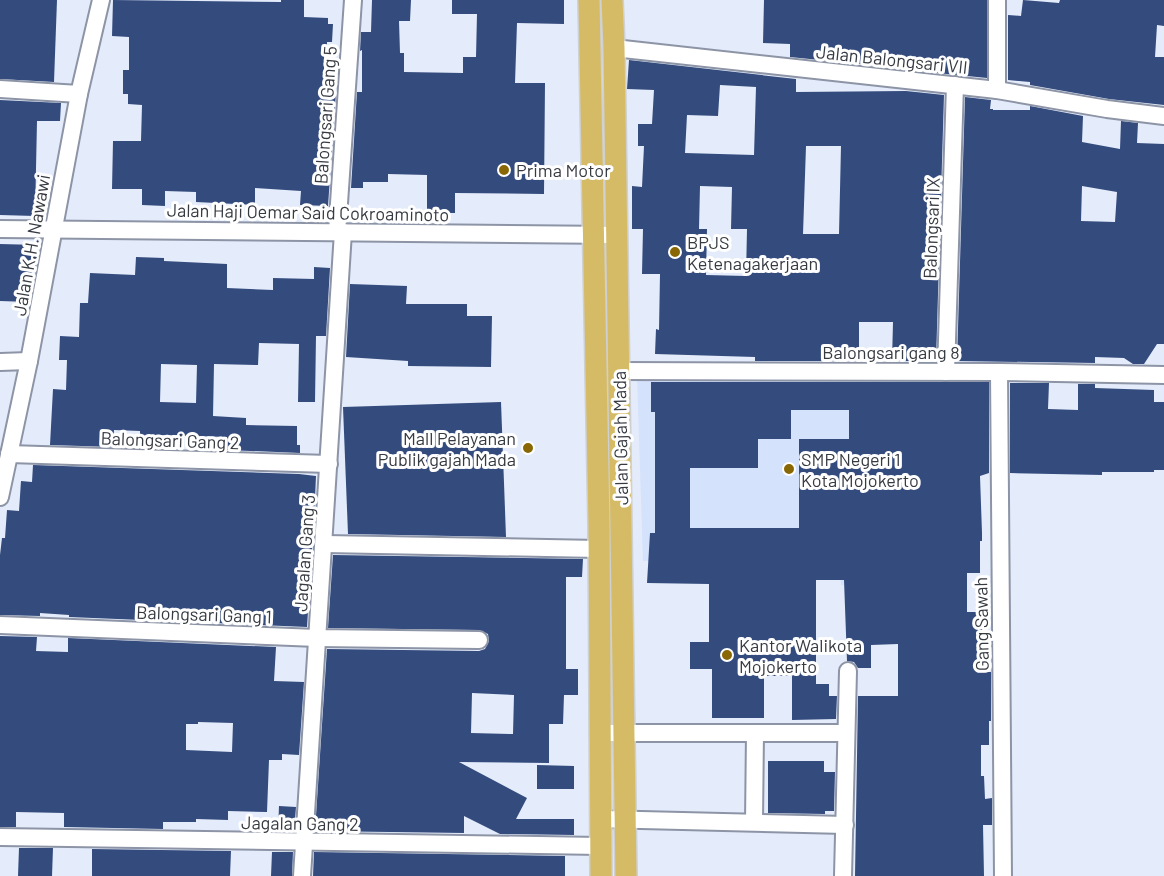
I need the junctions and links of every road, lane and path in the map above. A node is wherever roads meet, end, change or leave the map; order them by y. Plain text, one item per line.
1 (101, 0) edge
2 (353, 0) edge
3 (589, 0) edge
4 (612, 0) edge
5 (997, 0) edge
6 (614, 48) junction
7 (955, 85) junction
8 (0, 89) edge
9 (997, 90) junction
10 (79, 94) junction
11 (1164, 116) edge
12 (53, 228) junction
13 (0, 229) edge
14 (340, 232) junction
15 (594, 234) junction
16 (616, 235) junction
17 (29, 361) junction
18 (0, 362) edge
19 (618, 371) junction
20 (946, 372) junction
21 (999, 372) junction
22 (1164, 375) edge
23 (597, 399) junction
24 (619, 399) junction
25 (9, 454) junction
26 (329, 464) junction
27 (0, 497) edge
28 (325, 544) junction
29 (599, 549) junction
30 (0, 625) edge
31 (316, 638) junction
32 (479, 640) dead end
33 (848, 671) dead end
34 (600, 733) junction
35 (755, 733) junction
36 (846, 733) junction
37 (625, 734) junction
38 (600, 819) junction
39 (626, 819) junction
40 (754, 822) junction
41 (845, 825) junction
42 (0, 837) edge
43 (304, 842) junction
44 (600, 846) junction
45 (302, 876) edge
46 (601, 876) edge
47 (626, 876) edge
48 (843, 876) edge
49 (1003, 876) edge

1 - 10 street, Jalan K.H. Nawawi
2 - 14 street, Balongsari Gang 5
3 - 15 main road, Jalan Gajah Mada
4 - 6 main road, Jalan Gajah Mada
5 - 9 street
6 - 7 street, Jalan Balongsari VII
6 - 16 main road, Jalan Gajah Mada
7 - 9 street, Jalan Balongsari VII
7 - 20 street, Balongsari IX
8 - 10 street
9 - 11 street, Jalan Balongsari VII
10 - 12 street, Jalan K.H. Nawawi
12 - 13 street, Jalan Haji Oemar Said Cokroaminoto
12 - 14 street, Jalan Haji Oemar Said Cokroaminoto
12 - 17 street, Jalan K.H. Nawawi
14 - 15 street, Jalan Haji Oemar Said Cokroaminoto
14 - 26 street, Jagalan Gang 3
15 - 16 street, Jalan Haji Oemar Said Cokroaminoto
15 - 23 main road, Jalan Gajah Mada
16 - 19 main road, Jalan Gajah Mada
17 - 18 street
17 - 25 street, Jalan K.H. Nawawi
19 - 20 street, Balongsari gang 8
19 - 24 main road, Jalan Gajah Mada
20 - 21 street, Balongsari gang 8
21 - 22 street, Balongsari gang 8
21 - 49 street, Gang Sawah
23 - 24 main road
23 - 29 main road, Jalan Gajah Mada
24 - 37 main road, Jalan Gajah Mada
25 - 26 street, Balongsari Gang 2
25 - 27 street, Jalan K.H. Nawawi
26 - 28 street, Jagalan Gang 3
28 - 29 street
28 - 31 street, Jagalan Gang 3
29 - 34 main road, Jalan Gajah Mada
30 - 31 street, Balongsari Gang 1
31 - 32 street, Balongsari Gang 1
31 - 43 street, Jagalan Gang 3
33 - 36 street
34 - 37 street
34 - 38 main road, Jalan Gajah Mada
35 - 36 street
35 - 37 street
35 - 40 street
36 - 41 street
37 - 39 main road, Jalan Gajah Mada
38 - 39 street
38 - 44 main road, Jalan Gajah Mada
39 - 40 street
39 - 47 main road, Jalan Gajah Mada
40 - 41 street
41 - 48 street
42 - 43 street, Jagalan Gang 2
43 - 44 street, Jagalan Gang 2
43 - 45 street, Jagalan Gang 3
44 - 46 main road, Jalan Gajah Mada

